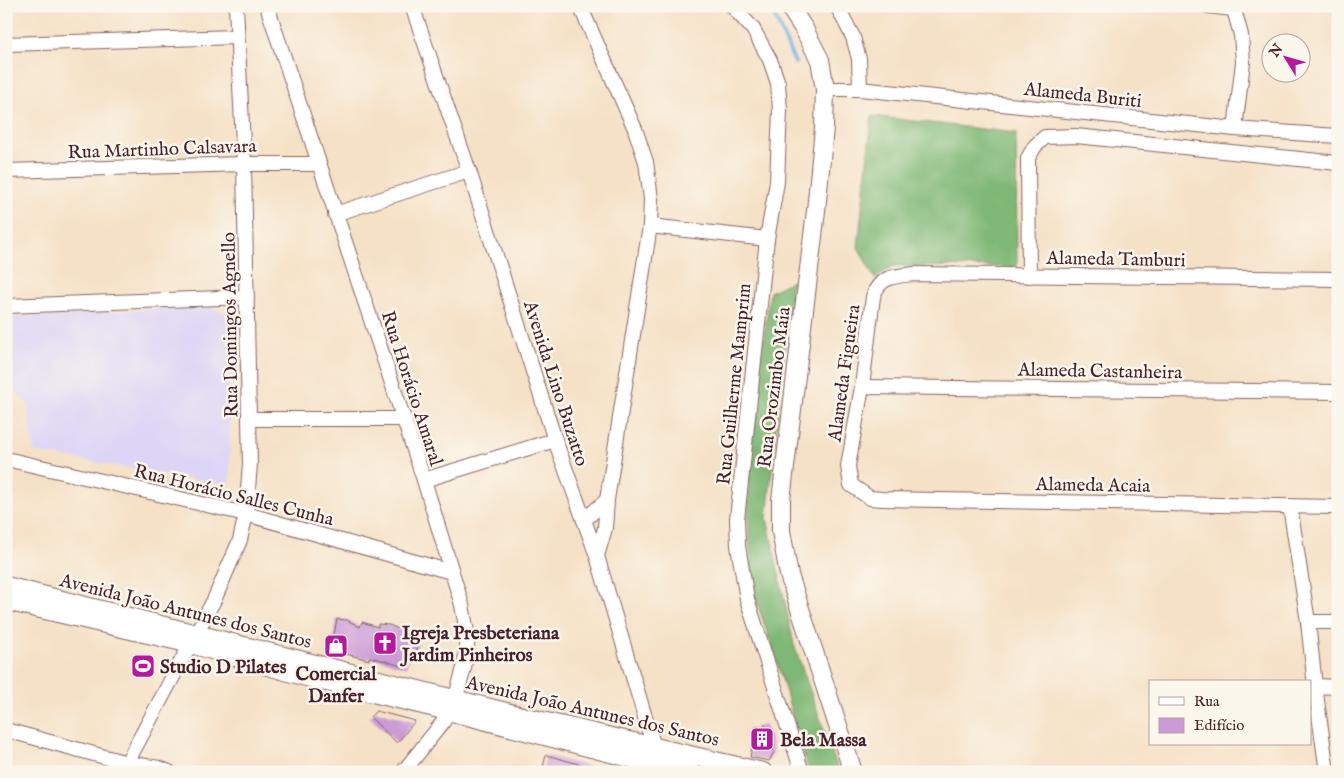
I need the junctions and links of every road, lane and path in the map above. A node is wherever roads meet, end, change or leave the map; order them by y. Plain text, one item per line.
1 (236, 6) edge
2 (267, 6) edge
3 (412, 6) edge
4 (580, 6) edge
5 (732, 6) edge
6 (789, 6) edge
7 (837, 6) edge
8 (1208, 6) edge
9 (1233, 8) edge
10 (237, 37) junction
11 (6, 44) edge
12 (825, 89) junction
13 (860, 89) junction
14 (1235, 129) junction
15 (1338, 136) edge
16 (1338, 163) edge
17 (244, 164) junction
18 (318, 164) junction
19 (6, 171) edge
20 (469, 171) junction
21 (334, 214) junction
22 (650, 226) junction
23 (767, 238) junction
24 (894, 276) joint
25 (1030, 276) junction
26 (1338, 279) edge
27 (247, 297) junction
28 (6, 306) edge
29 (862, 387) junction
30 (1338, 392) edge
31 (249, 419) junction
32 (405, 419) junction
33 (555, 440) junction
34 (6, 459) edge
35 (424, 480) junction
36 (852, 485) joint
37 (607, 500) junction
38 (1290, 506) junction
39 (1338, 507) edge
40 (246, 514) junction
41 (584, 520) junction
42 (597, 556) junction
43 (450, 572) junction
44 (6, 586) edge
45 (6, 601) edge
46 (1308, 622) junction
47 (1338, 622) edge
48 (193, 638) junction
49 (1314, 686) junction
50 (1338, 687) edge
51 (451, 705) junction
52 (6, 730) edge
53 (652, 747) junction
54 (125, 767) edge
55 (410, 769) edge
56 (662, 769) edge
57 (169, 772) edge
58 (691, 772) edge
59 (763, 772) edge
60 (802, 772) edge
61 (853, 772) edge
62 (1327, 772) edge

1 - 10 street, Rua Domingos Agnello
2 - 18 street, Rua Horácio Amaral
3 - 20 street, Avenida Lino Buzatto
4 - 22 street
5 - 23 street, Rua Guilherme Mamprim
6 - 12 main road, Rua Orozimbo Maia
7 - 13 street
8 - 9 street
9 - 14 street
10 - 11 street
10 - 17 street, Rua Domingos Agnello
12 - 13 street, Alameda Buriti
12 - 61 main road, Rua Orozimbo Maia
13 - 14 street, Alameda Buriti
14 - 15 street, Alameda Buriti
16 - 25 street
17 - 18 street, Rua Martinho Calsavara
17 - 19 street, Rua Martinho Calsavara
17 - 27 street, Rua Domingos Agnello
18 - 21 street, Rua Horácio Amaral
20 - 21 street
20 - 33 street, Avenida Lino Buzatto
21 - 32 street, Rua Horácio Amaral
22 - 23 street
22 - 37 street
23 - 60 street, Rua Guilherme Mamprim
24 - 25 street, Alameda Tamburi
24 - 29 street, Alameda Figueira
25 - 26 street, Alameda Tamburi
27 - 28 street
27 - 31 street, Rua Domingos Agnello
29 - 30 street, Alameda Castanheira
29 - 36 street, Alameda Figueira
31 - 32 street
31 - 40 street, Rua Domingos Agnello
32 - 35 street, Rua Horácio Amaral
33 - 35 street
33 - 41 street, Avenida Lino Buzatto
34 - 40 street, Rua Horácio Salles Cunha
35 - 43 street, Rua Horácio Amaral
36 - 38 street, Alameda Acaia
37 - 41 street
37 - 42 street
38 - 39 street, Alameda Acaia
38 - 46 street
40 - 43 street, Rua Horácio Salles Cunha
40 - 48 street, Rua Domingos Agnello
41 - 42 street, Avenida Lino Buzatto
42 - 53 street, Avenida Lino Buzatto
43 - 51 street, Rua Horácio Amaral
44 - 48 main road, Avenida João Antunes dos Santos
45 - 48 main road, Avenida João Antunes dos Santos
46 - 47 street
46 - 49 street
48 - 51 main road, Avenida João Antunes dos Santos
48 - 54 street, Rua Domingos Agnello
49 - 50 street
49 - 62 street
51 - 53 main road, Avenida João Antunes dos Santos
51 - 55 street, Rua Horácio Amaral
51 - 56 main road, Avenida João Antunes dos Santos
52 - 54 street
53 - 56 street, Avenida Lino Buzatto
53 - 59 main road, Avenida João Antunes dos Santos
54 - 57 street
56 - 58 main road, Avenida João Antunes dos Santos

